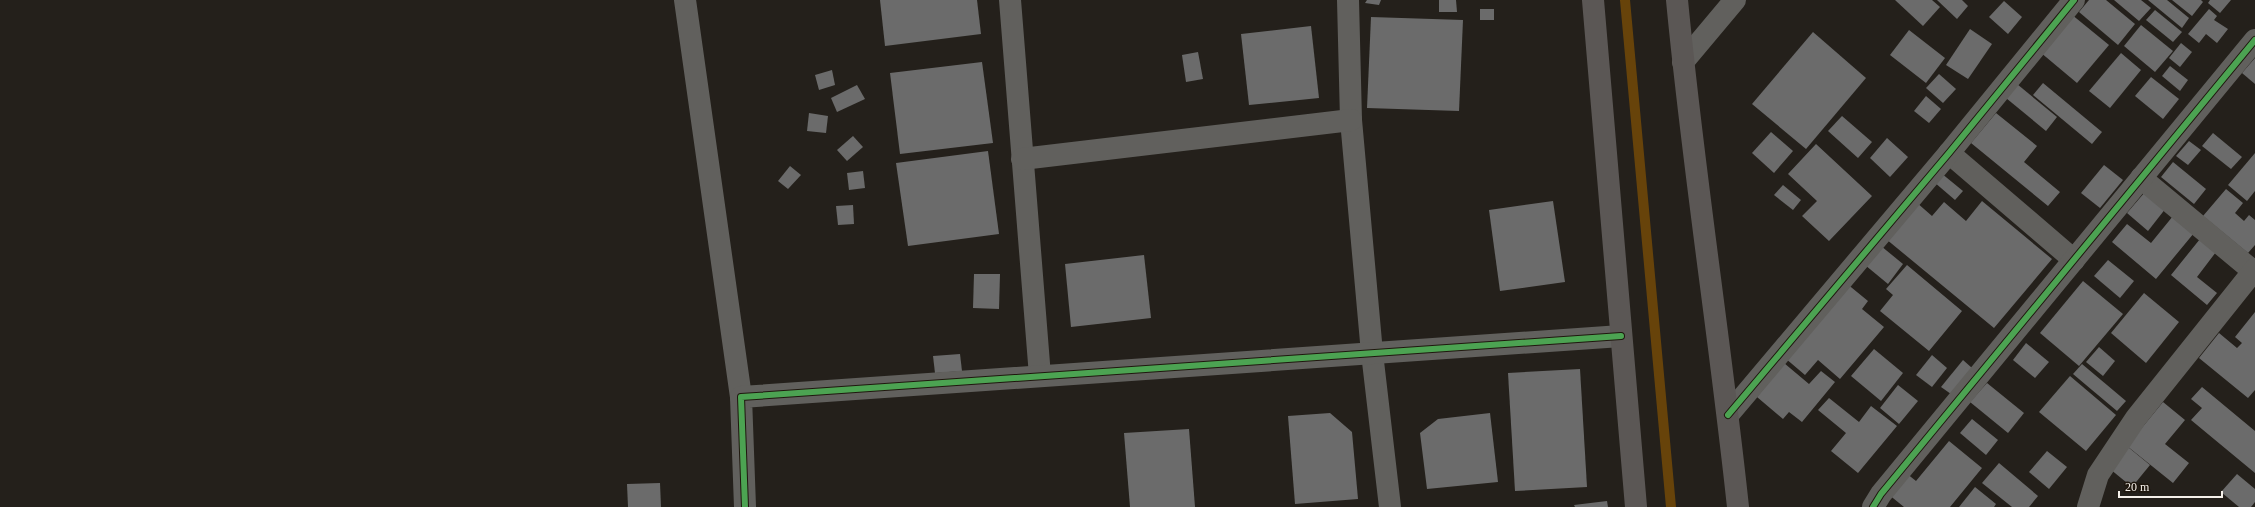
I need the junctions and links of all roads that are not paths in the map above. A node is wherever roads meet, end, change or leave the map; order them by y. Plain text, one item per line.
1 (685, 0) edge
2 (1010, 0) edge
3 (1348, 0) edge
4 (1593, 0) edge
5 (1677, 0) edge
6 (1735, 0) edge
7 (2074, 0) edge
8 (2255, 40) edge
9 (1683, 62) junction
10 (1351, 120) junction
11 (1949, 153) junction
12 (1022, 159) junction
13 (2141, 178) junction
14 (2074, 260) junction
15 (2254, 270) edge
16 (1621, 336) junction
17 (1372, 353) junction
18 (1040, 376) junction
19 (741, 397) junction
20 (1728, 415) junction
21 (745, 507) edge
22 (1390, 507) edge
23 (1636, 507) edge
24 (1738, 507) edge
25 (1873, 507) edge
26 (2088, 507) edge

1 - 19 street
2 - 12 street
3 - 10 street
4 - 16 main road
5 - 9 main road
6 - 9 street
7 - 11 street
8 - 13 street
9 - 20 main road
10 - 12 street
10 - 17 street
11 - 14 street
11 - 20 street
12 - 18 street
13 - 14 street
13 - 15 street
14 - 25 street
15 - 26 street
16 - 17 street
16 - 23 main road
17 - 18 street
17 - 22 street
18 - 19 street
19 - 21 street
20 - 24 main road

